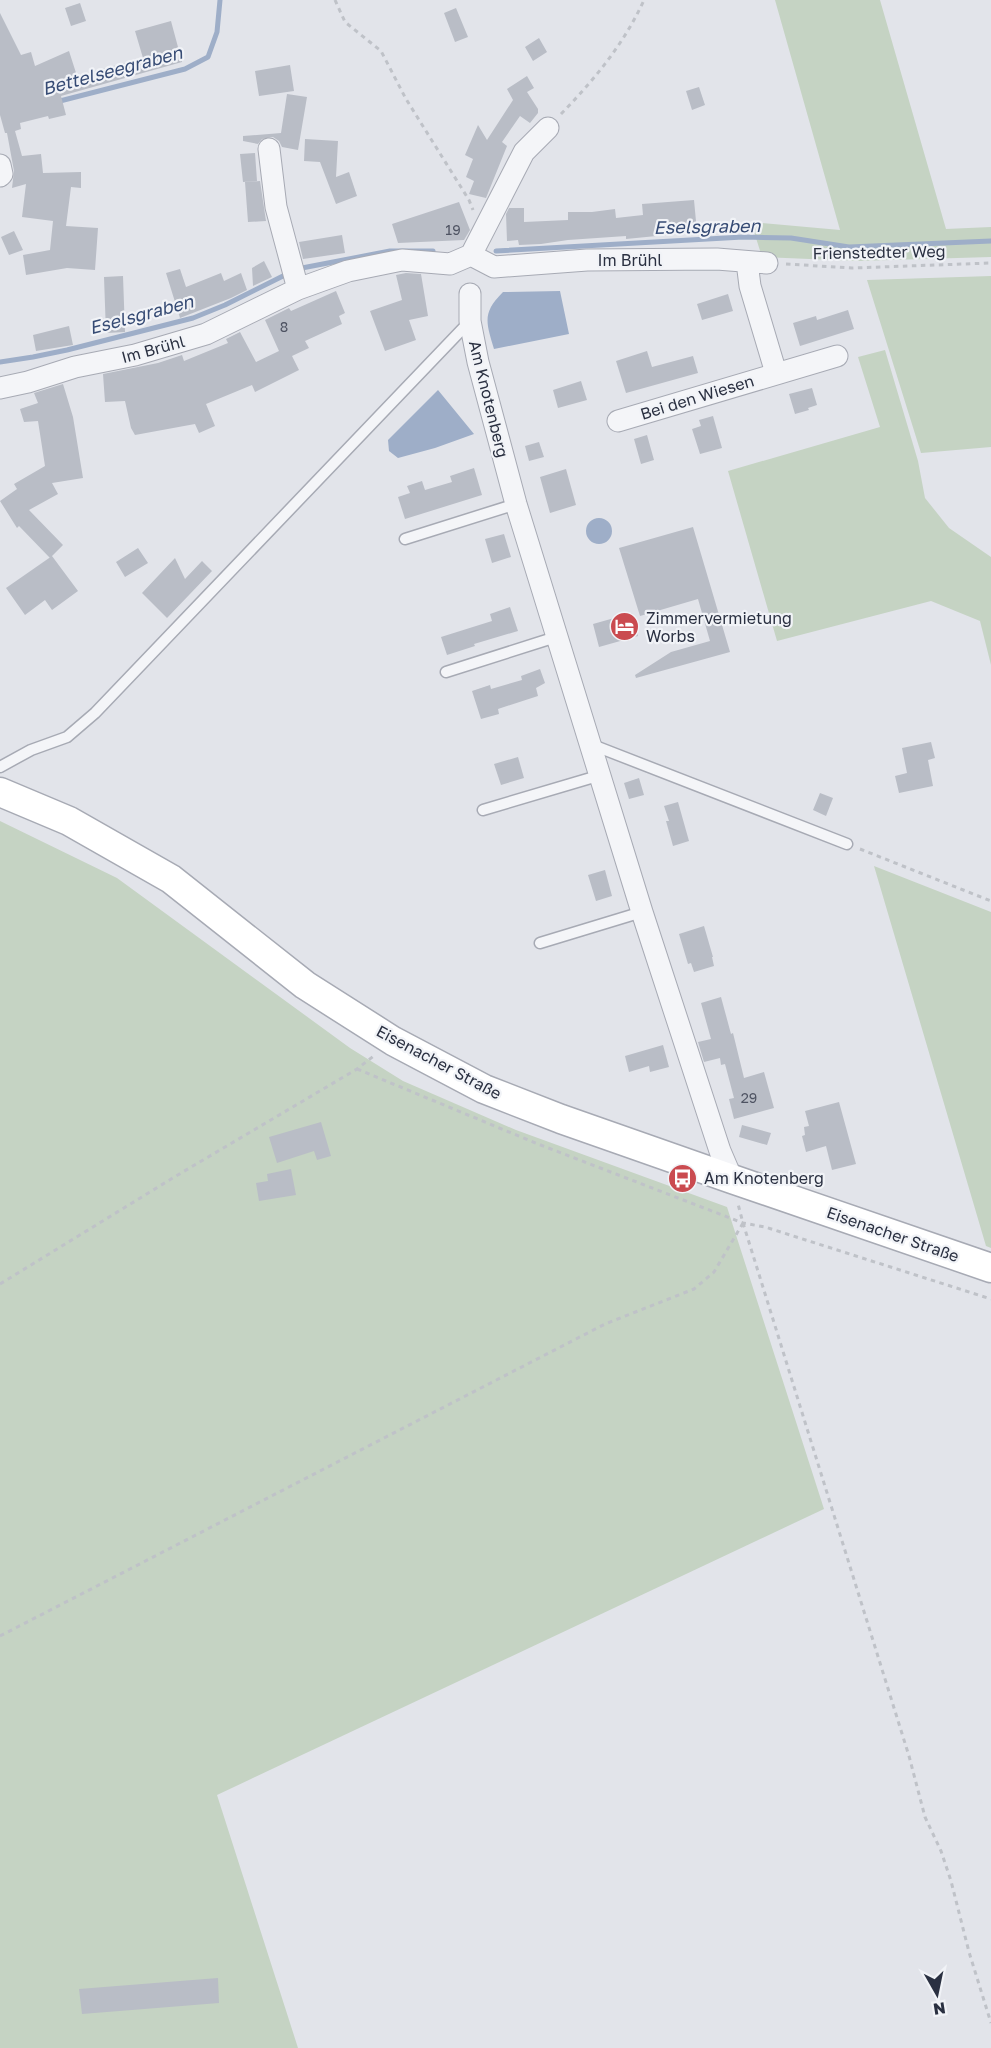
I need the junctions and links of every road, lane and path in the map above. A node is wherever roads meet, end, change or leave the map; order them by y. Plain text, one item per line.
1 (335, 0) edge
2 (644, 0) edge
3 (548, 128) joint
4 (269, 148) dead end
5 (0, 165) edge
6 (0, 176) edge
7 (482, 234) junction
8 (471, 255) junction
9 (757, 262) junction
10 (991, 263) edge
11 (450, 264) junction
12 (494, 267) junction
13 (298, 289) junction
14 (470, 294) junction
15 (470, 321) junction
16 (837, 356) dead end
17 (776, 373) junction
18 (0, 388) edge
19 (618, 421) dead end
20 (516, 504) junction
21 (405, 539) dead end
22 (556, 637) junction
23 (446, 672) dead end
24 (590, 744) junction
25 (0, 767) edge
26 (601, 775) junction
27 (0, 792) edge
28 (483, 810) dead end
29 (847, 844) joint
30 (991, 901) edge
31 (642, 912) junction
32 (540, 943) dead end
33 (393, 1041) junction
34 (357, 1069) junction
35 (732, 1179) junction
36 (743, 1223) junction
37 (991, 1268) edge
38 (0, 1284) edge
39 (991, 1299) edge
40 (0, 1636) edge
41 (991, 2023) edge

1 - 7 path
2 - 3 path
3 - 7 street
4 - 13 street
5 - 6 street
7 - 8 street
8 - 11 street, Im Brühl
8 - 12 street
9 - 10 path, Frienstedter Weg
9 - 12 street, Im Brühl
9 - 17 street, Bei den Wiesen
11 - 13 street, Im Brühl
11 - 14 street
12 - 14 street
13 - 18 street, Im Brühl
14 - 15 street, Am Knotenberg
15 - 20 street, Am Knotenberg
15 - 25 lane
16 - 17 street, Bei den Wiesen
17 - 19 street, Bei den Wiesen
20 - 21 lane
20 - 22 street, Am Knotenberg
22 - 23 lane
22 - 24 street, Am Knotenberg
24 - 26 street, Am Knotenberg
24 - 29 lane
26 - 28 lane
26 - 31 street, Am Knotenberg
27 - 33 main road, Eisenacher Straße
29 - 30 path
31 - 32 lane
31 - 35 street, Am Knotenberg
33 - 34 path
33 - 35 main road, Eisenacher Straße
34 - 36 path
34 - 38 path
35 - 36 path
35 - 37 main road, Eisenacher Straße
36 - 39 path
36 - 40 path
36 - 41 path

